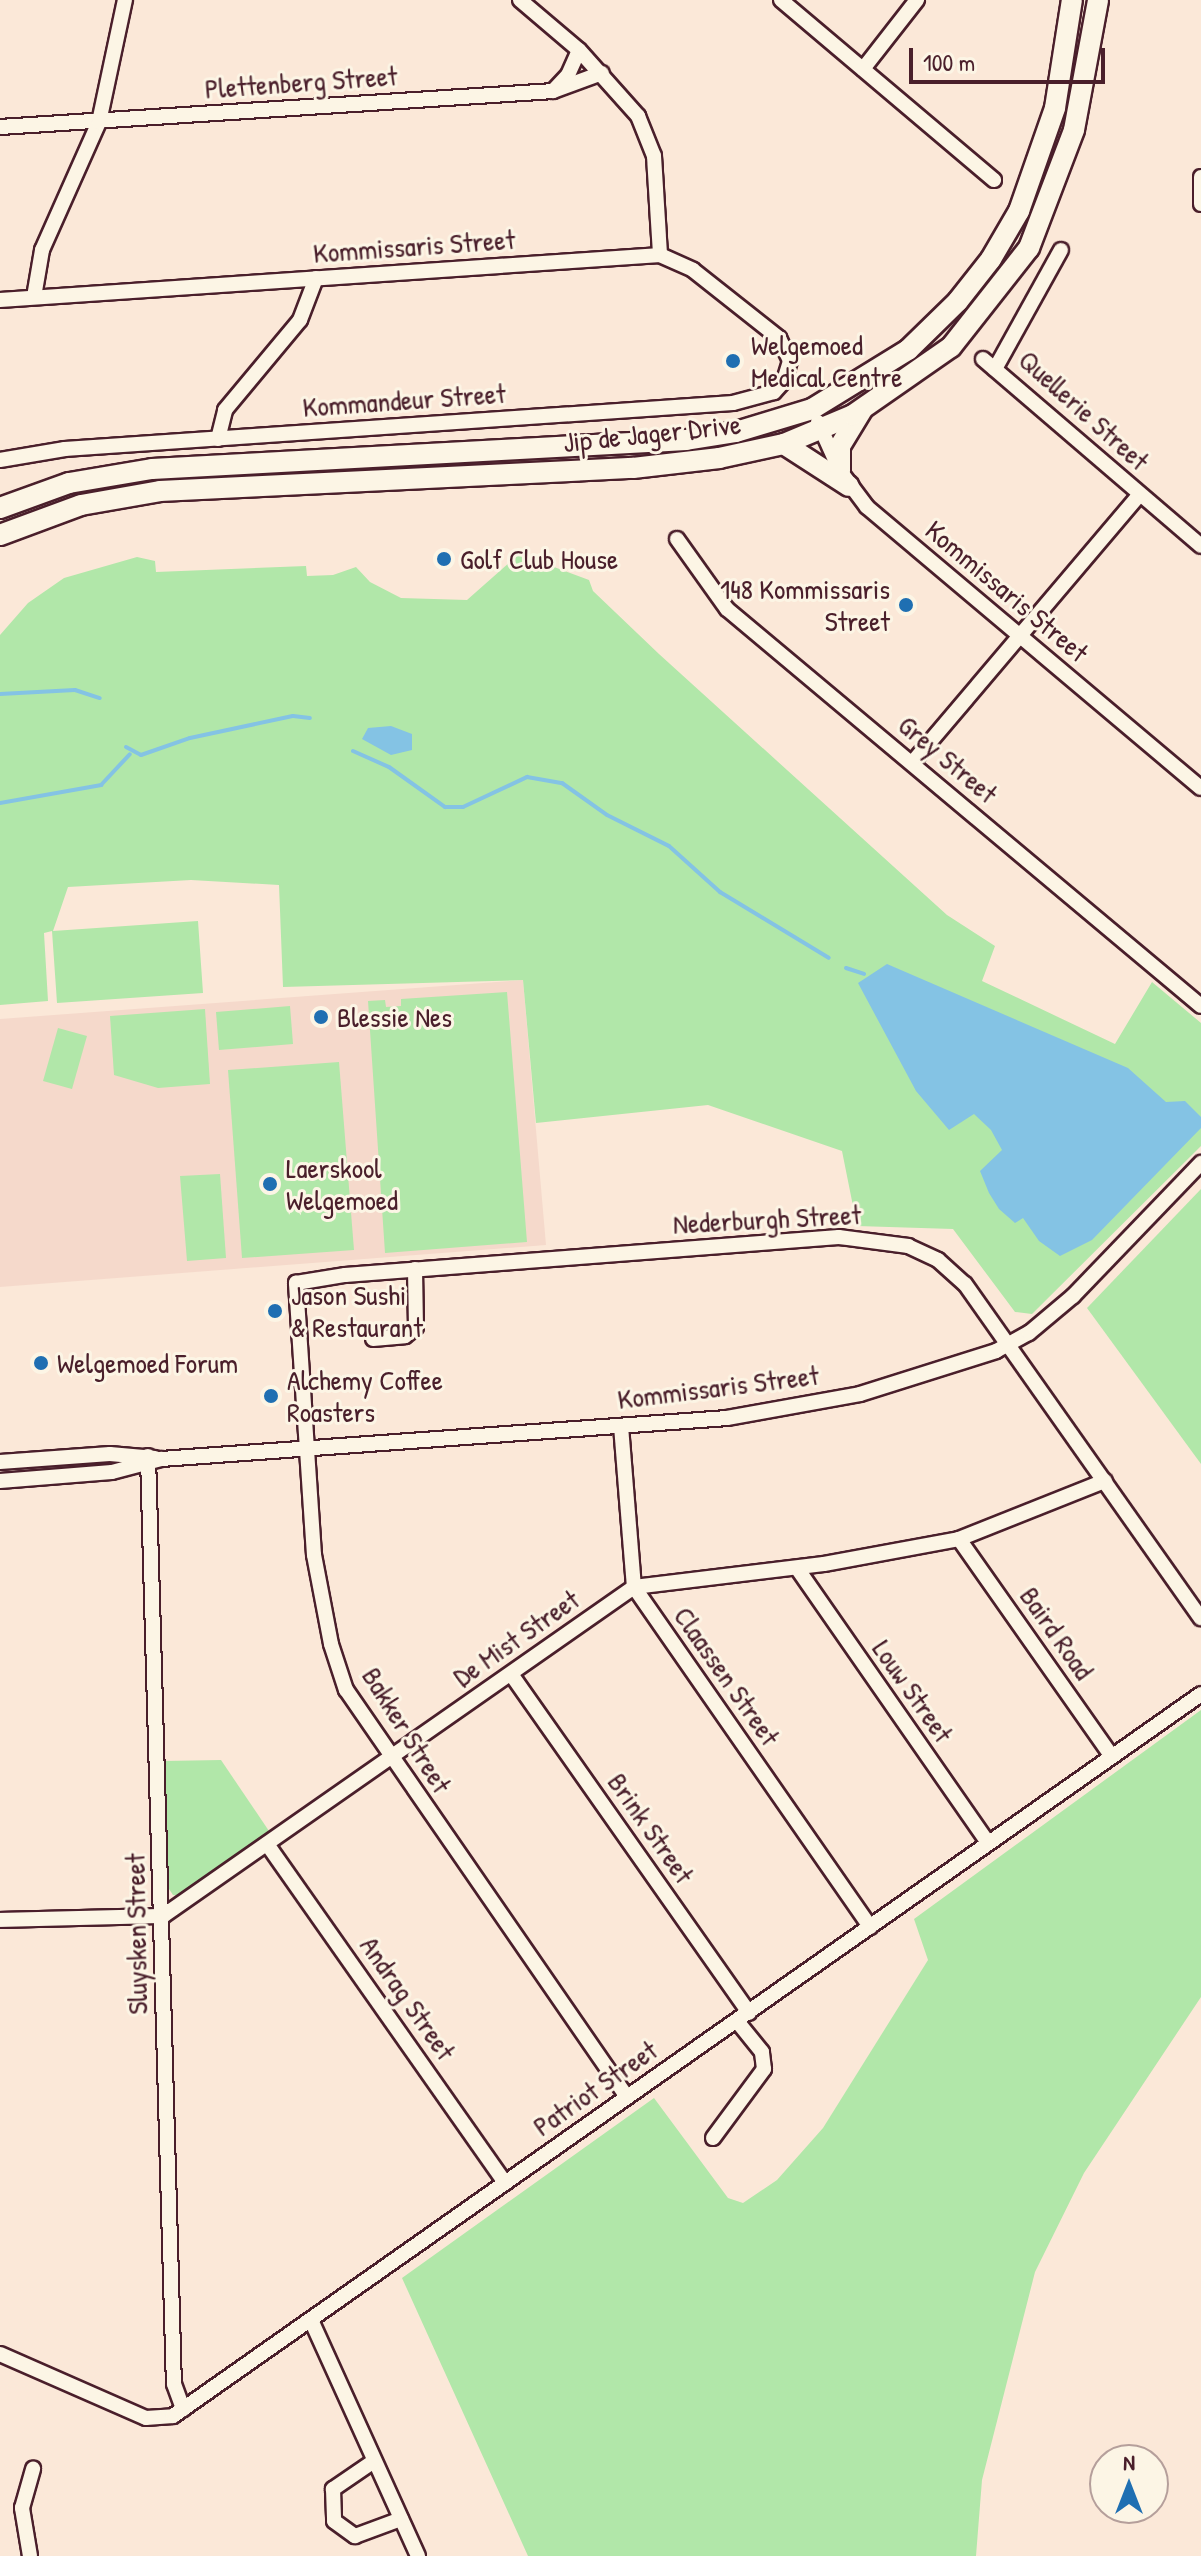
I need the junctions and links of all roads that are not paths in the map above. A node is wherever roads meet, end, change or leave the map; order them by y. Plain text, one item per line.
1 (125, 0) edge
2 (520, 0) edge
3 (781, 0) edge
4 (917, 0) edge
5 (1072, 0) edge
6 (1098, 0) edge
7 (579, 50) junction
8 (863, 69) junction
9 (602, 73) junction
10 (553, 91) junction
11 (99, 122) junction
12 (0, 127) edge
13 (1201, 177) edge
14 (994, 180) dead end
15 (1201, 204) edge
16 (1061, 250) dead end
17 (660, 255) junction
18 (316, 278) junction
19 (34, 297) junction
20 (0, 300) edge
21 (983, 359) dead end
22 (790, 361) joint
23 (995, 369) junction
24 (812, 409) junction
25 (862, 410) junction
26 (821, 430) junction
27 (218, 439) junction
28 (784, 444) junction
29 (0, 460) edge
30 (844, 479) junction
31 (1139, 495) junction
32 (0, 508) edge
33 (0, 535) edge
34 (677, 539) dead end
35 (1201, 546) edge
36 (1019, 636) junction
37 (912, 763) junction
38 (1201, 788) edge
39 (1201, 1006) edge
40 (1201, 1163) edge
41 (415, 1269) junction
42 (296, 1283) joint
43 (373, 1339) dead end
44 (1010, 1344) junction
45 (621, 1426) junction
46 (307, 1448) junction
47 (153, 1459) junction
48 (0, 1462) edge
49 (0, 1481) edge
50 (1105, 1481) junction
51 (959, 1539) junction
52 (797, 1568) junction
53 (634, 1587) junction
54 (1201, 1618) edge
55 (511, 1674) junction
56 (1201, 1694) edge
57 (1112, 1757) junction
58 (390, 1758) junction
59 (988, 1843) junction
60 (267, 1844) junction
61 (163, 1916) junction
62 (0, 1920) edge
63 (870, 1927) junction
64 (743, 2017) junction
65 (627, 2097) junction
66 (713, 2138) dead end
67 (505, 2183) junction
68 (311, 2320) junction
69 (0, 2354) edge
70 (183, 2409) junction
71 (374, 2461) junction
72 (33, 2469) dead end
73 (401, 2519) junction
74 (30, 2556) edge
75 (418, 2556) edge

1 - 11 street
2 - 7 street
3 - 8 street
4 - 8 street
5 - 24 main road, Jip de Jager Drive
6 - 25 main road, Jip de Jager Drive
7 - 9 street
7 - 10 street
8 - 14 street
9 - 10 street, Plettenberg Street
9 - 17 street
10 - 11 street, Plettenberg Street
11 - 12 street, Plettenberg Street
11 - 19 street
13 - 15 street
16 - 23 street, Quellerie Street
17 - 18 street, Kommissaris Street
17 - 22 street, Kommissaris Street
18 - 19 street, Kommissaris Street
18 - 27 street
19 - 20 street, Kommissaris Street
21 - 23 street
22 - 27 street, Kommandeur Street
23 - 31 street, Quellerie Street
24 - 26 street, Kommissaris Street
24 - 32 main road, Jip de Jager Drive
25 - 26 main road, Jip de Jager Drive
25 - 30 main road
26 - 28 main road, Jip de Jager Drive
26 - 30 street, Kommissaris Street
27 - 29 street, Kommandeur Street
28 - 30 main road
28 - 33 main road, Jip de Jager Drive
30 - 36 street, Kommissaris Street
31 - 35 street, Quellerie Street
31 - 36 street
34 - 37 street, Grey Street
36 - 37 street
36 - 38 street, Kommissaris Street
37 - 39 street, Grey Street
40 - 44 street, Kommissaris Street
41 - 42 street, Nederburgh Street
41 - 43 street
41 - 44 street, Nederburgh Street
42 - 46 street, Bakker Street
44 - 45 street, Kommissaris Street
44 - 50 street, Nederburgh Street
45 - 46 street, Kommissaris Street
45 - 53 street
46 - 47 street, Kommissaris Street
46 - 58 street, Bakker Street
47 - 48 street, Kommissaris Street
47 - 49 street, Kommissaris Street
47 - 61 street, Sluysken Street
50 - 51 street, De Mist Street
50 - 54 street, Nederburgh Street
51 - 52 street, De Mist Street
51 - 57 street, Baird Road
52 - 53 street, De Mist Street
52 - 59 street, Louw Street
53 - 55 street, De Mist Street
53 - 63 street, Claassen Street
55 - 58 street, De Mist Street
55 - 64 street, Brink Street
56 - 57 street, Patriot Street
57 - 59 street, Patriot Street
58 - 60 street, De Mist Street
58 - 65 street, Bakker Street
59 - 63 street, Patriot Street
60 - 61 street, De Mist Street
60 - 67 street, Andrag Street
61 - 62 street
61 - 70 street, Sluysken Street
63 - 64 street, Patriot Street
64 - 65 street, Patriot Street
64 - 66 street, Brink Street
65 - 67 street, Patriot Street
67 - 68 street, Patriot Street
68 - 70 street, Patriot Street
68 - 71 street
69 - 70 street, Patriot Street
71 - 73 street
71 - 73 street
72 - 74 street
73 - 75 street

